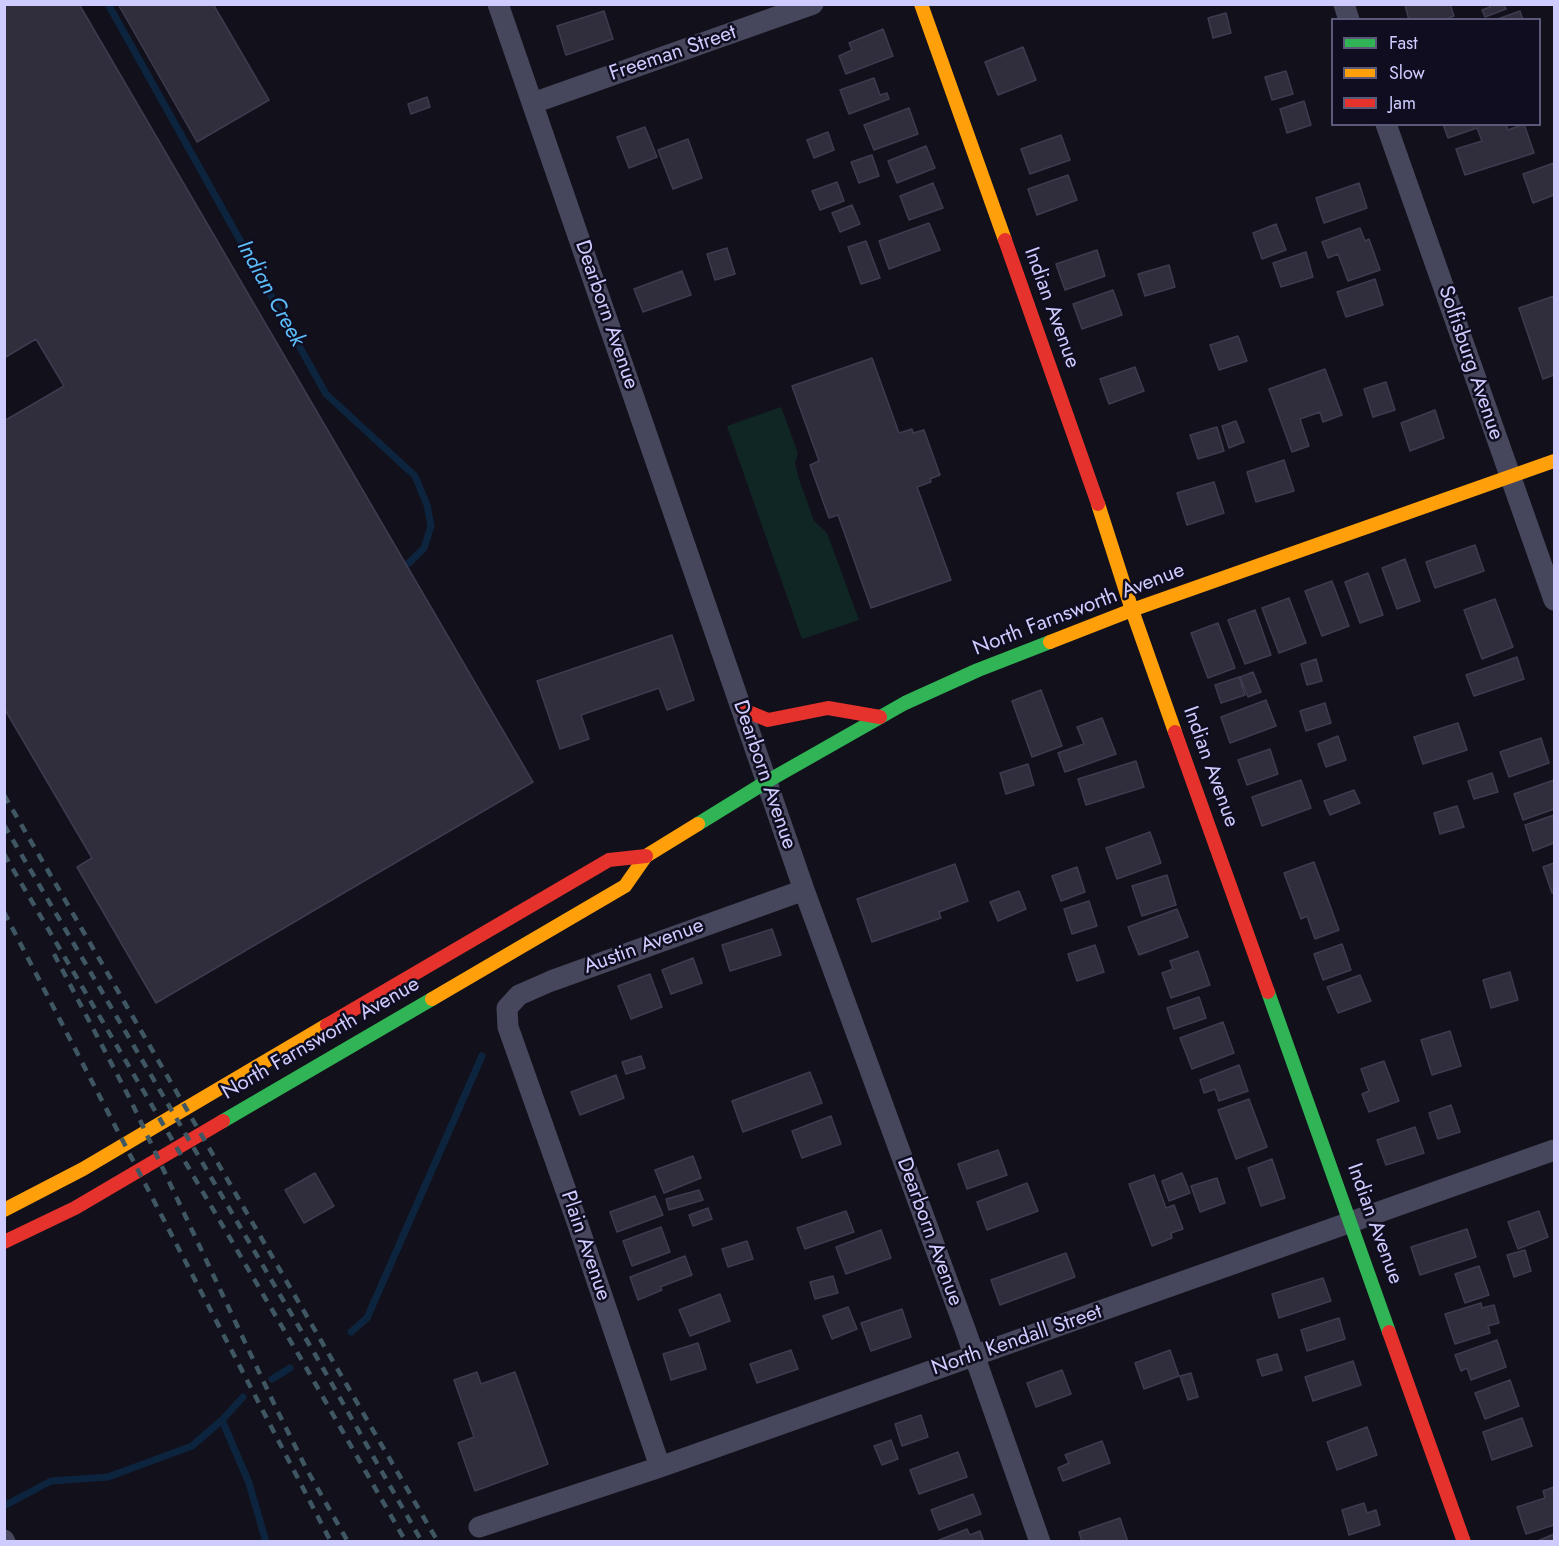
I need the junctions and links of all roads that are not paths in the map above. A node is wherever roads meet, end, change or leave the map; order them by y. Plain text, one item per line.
1 (498, 4) edge
2 (813, 4) edge
3 (921, 4) edge
4 (533, 102) junction
5 (1387, 126) edge
6 (1554, 461) edge
7 (1510, 477) junction
8 (1554, 600) edge
9 (1132, 610) junction
10 (741, 710) junction
11 (880, 717) junction
12 (766, 782) junction
13 (646, 856) junction
14 (804, 890) junction
15 (508, 1027) joint
16 (1554, 1150) edge
17 (4, 1210) edge
18 (1351, 1223) junction
19 (4, 1242) edge
20 (975, 1356) junction
21 (660, 1467) junction
22 (479, 1527) dead end
23 (1040, 1542) edge
24 (1464, 1542) edge

1 - 4 street, Dearborn Avenue
2 - 4 street, Freeman Street
3 - 9 main road, Indian Avenue
4 - 10 street, Dearborn Avenue
5 - 7 street, Solfisburg Avenue
6 - 7 main road, North Farnsworth Avenue
7 - 8 street, Solfisburg Avenue
7 - 9 main road, North Farnsworth Avenue
9 - 11 main road, North Farnsworth Avenue
9 - 18 main road, Indian Avenue
10 - 11 main road
10 - 12 street, Dearborn Avenue
11 - 12 main road, North Farnsworth Avenue
12 - 13 main road, North Farnsworth Avenue
12 - 14 street, Dearborn Avenue
13 - 17 main road, North Farnsworth Avenue
13 - 19 main road, North Farnsworth Avenue
14 - 15 street, Austin Avenue
14 - 20 street, Dearborn Avenue
15 - 21 street, Plain Avenue
16 - 18 street, North Kendall Street
18 - 20 street, North Kendall Street
18 - 24 main road, Indian Avenue
20 - 21 street, North Kendall Street
20 - 23 street, Dearborn Avenue
21 - 22 street, North Kendall Street

